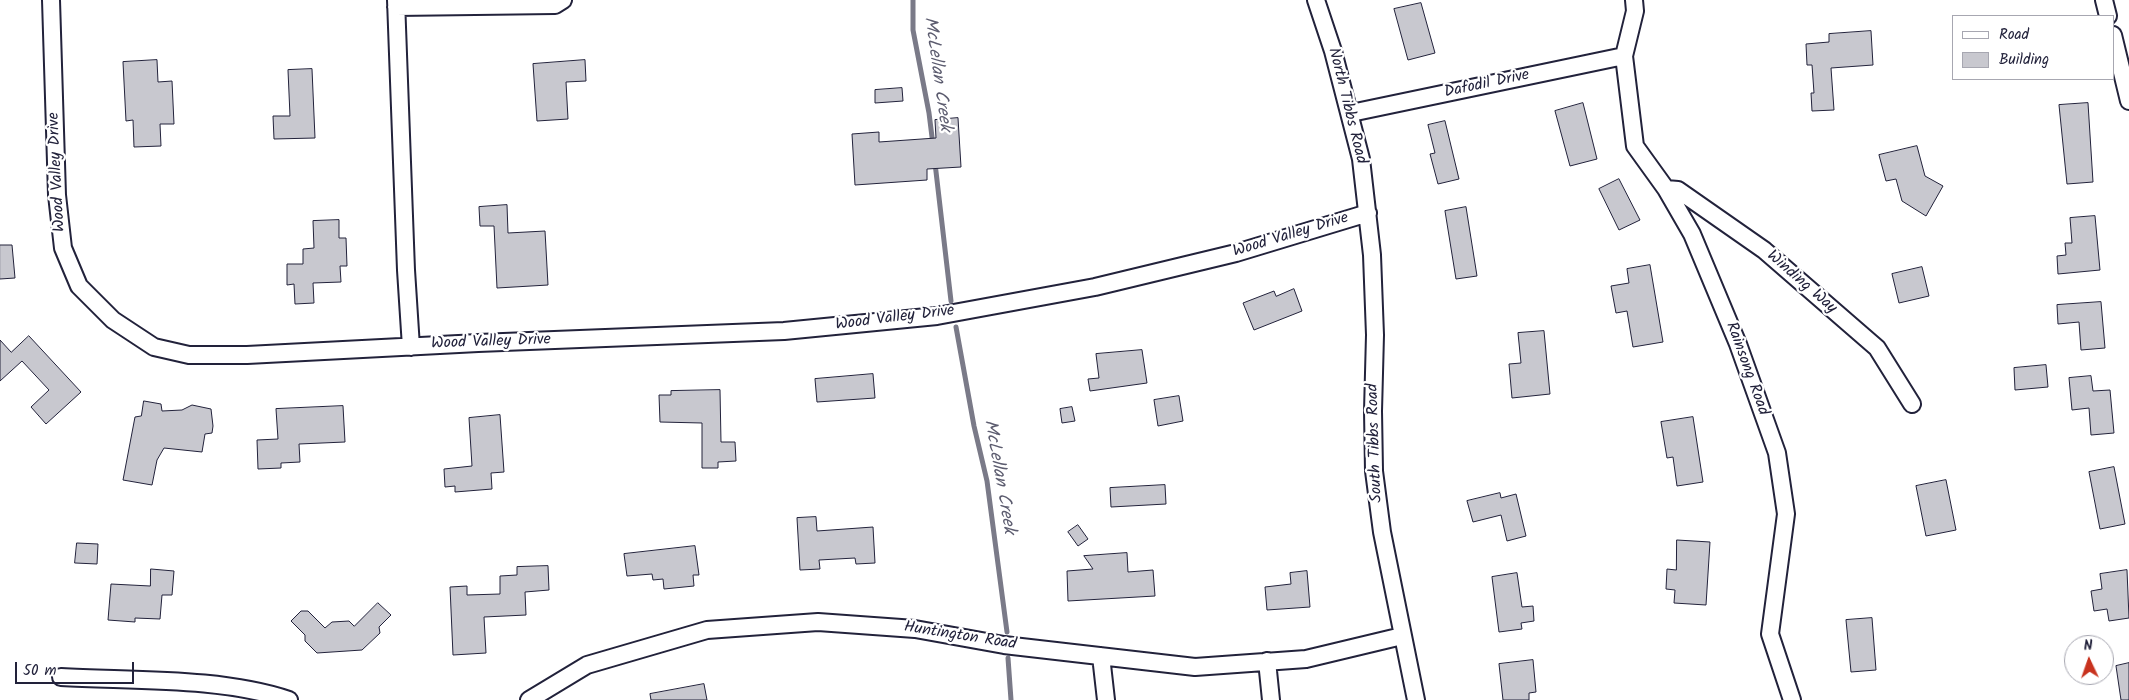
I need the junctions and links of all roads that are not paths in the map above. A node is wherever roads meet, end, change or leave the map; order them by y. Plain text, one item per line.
1 (51, 0) edge
2 (563, 0) edge
3 (1316, 0) edge
4 (1634, 0) edge
5 (2104, 0) edge
6 (396, 4) edge
7 (2108, 15) edge
8 (2114, 39) edge
9 (1624, 56) junction
10 (2129, 101) edge
11 (1350, 113) junction
12 (1666, 189) junction
13 (1368, 213) junction
14 (411, 347) junction
15 (1912, 404) dead end
16 (1402, 636) junction
17 (1101, 656) junction
18 (1267, 661) junction
19 (61, 677) dead end
20 (225, 693) edge
21 (289, 700) edge
22 (529, 700) edge
23 (1106, 700) edge
24 (1271, 700) edge
25 (1416, 700) edge
26 (1792, 700) edge

1 - 14 street, Wood Valley Drive
2 - 6 street
3 - 11 street, North Tibbs Road
4 - 9 street
5 - 7 street
6 - 14 street, Wood Valley Drive
8 - 10 street
9 - 11 street, Dafodil Drive
9 - 12 street, Rainsong Road
11 - 13 street, North Tibbs Road
12 - 15 street, Winding Way
12 - 26 street, Rainsong Road
13 - 14 street, Wood Valley Drive
13 - 16 street, South Tibbs Road
16 - 18 street, Huntington Road
16 - 25 street, South Tibbs Road
17 - 18 street, Huntington Road
17 - 22 street, Huntington Road
17 - 23 street
18 - 24 street
19 - 20 street
20 - 21 street

